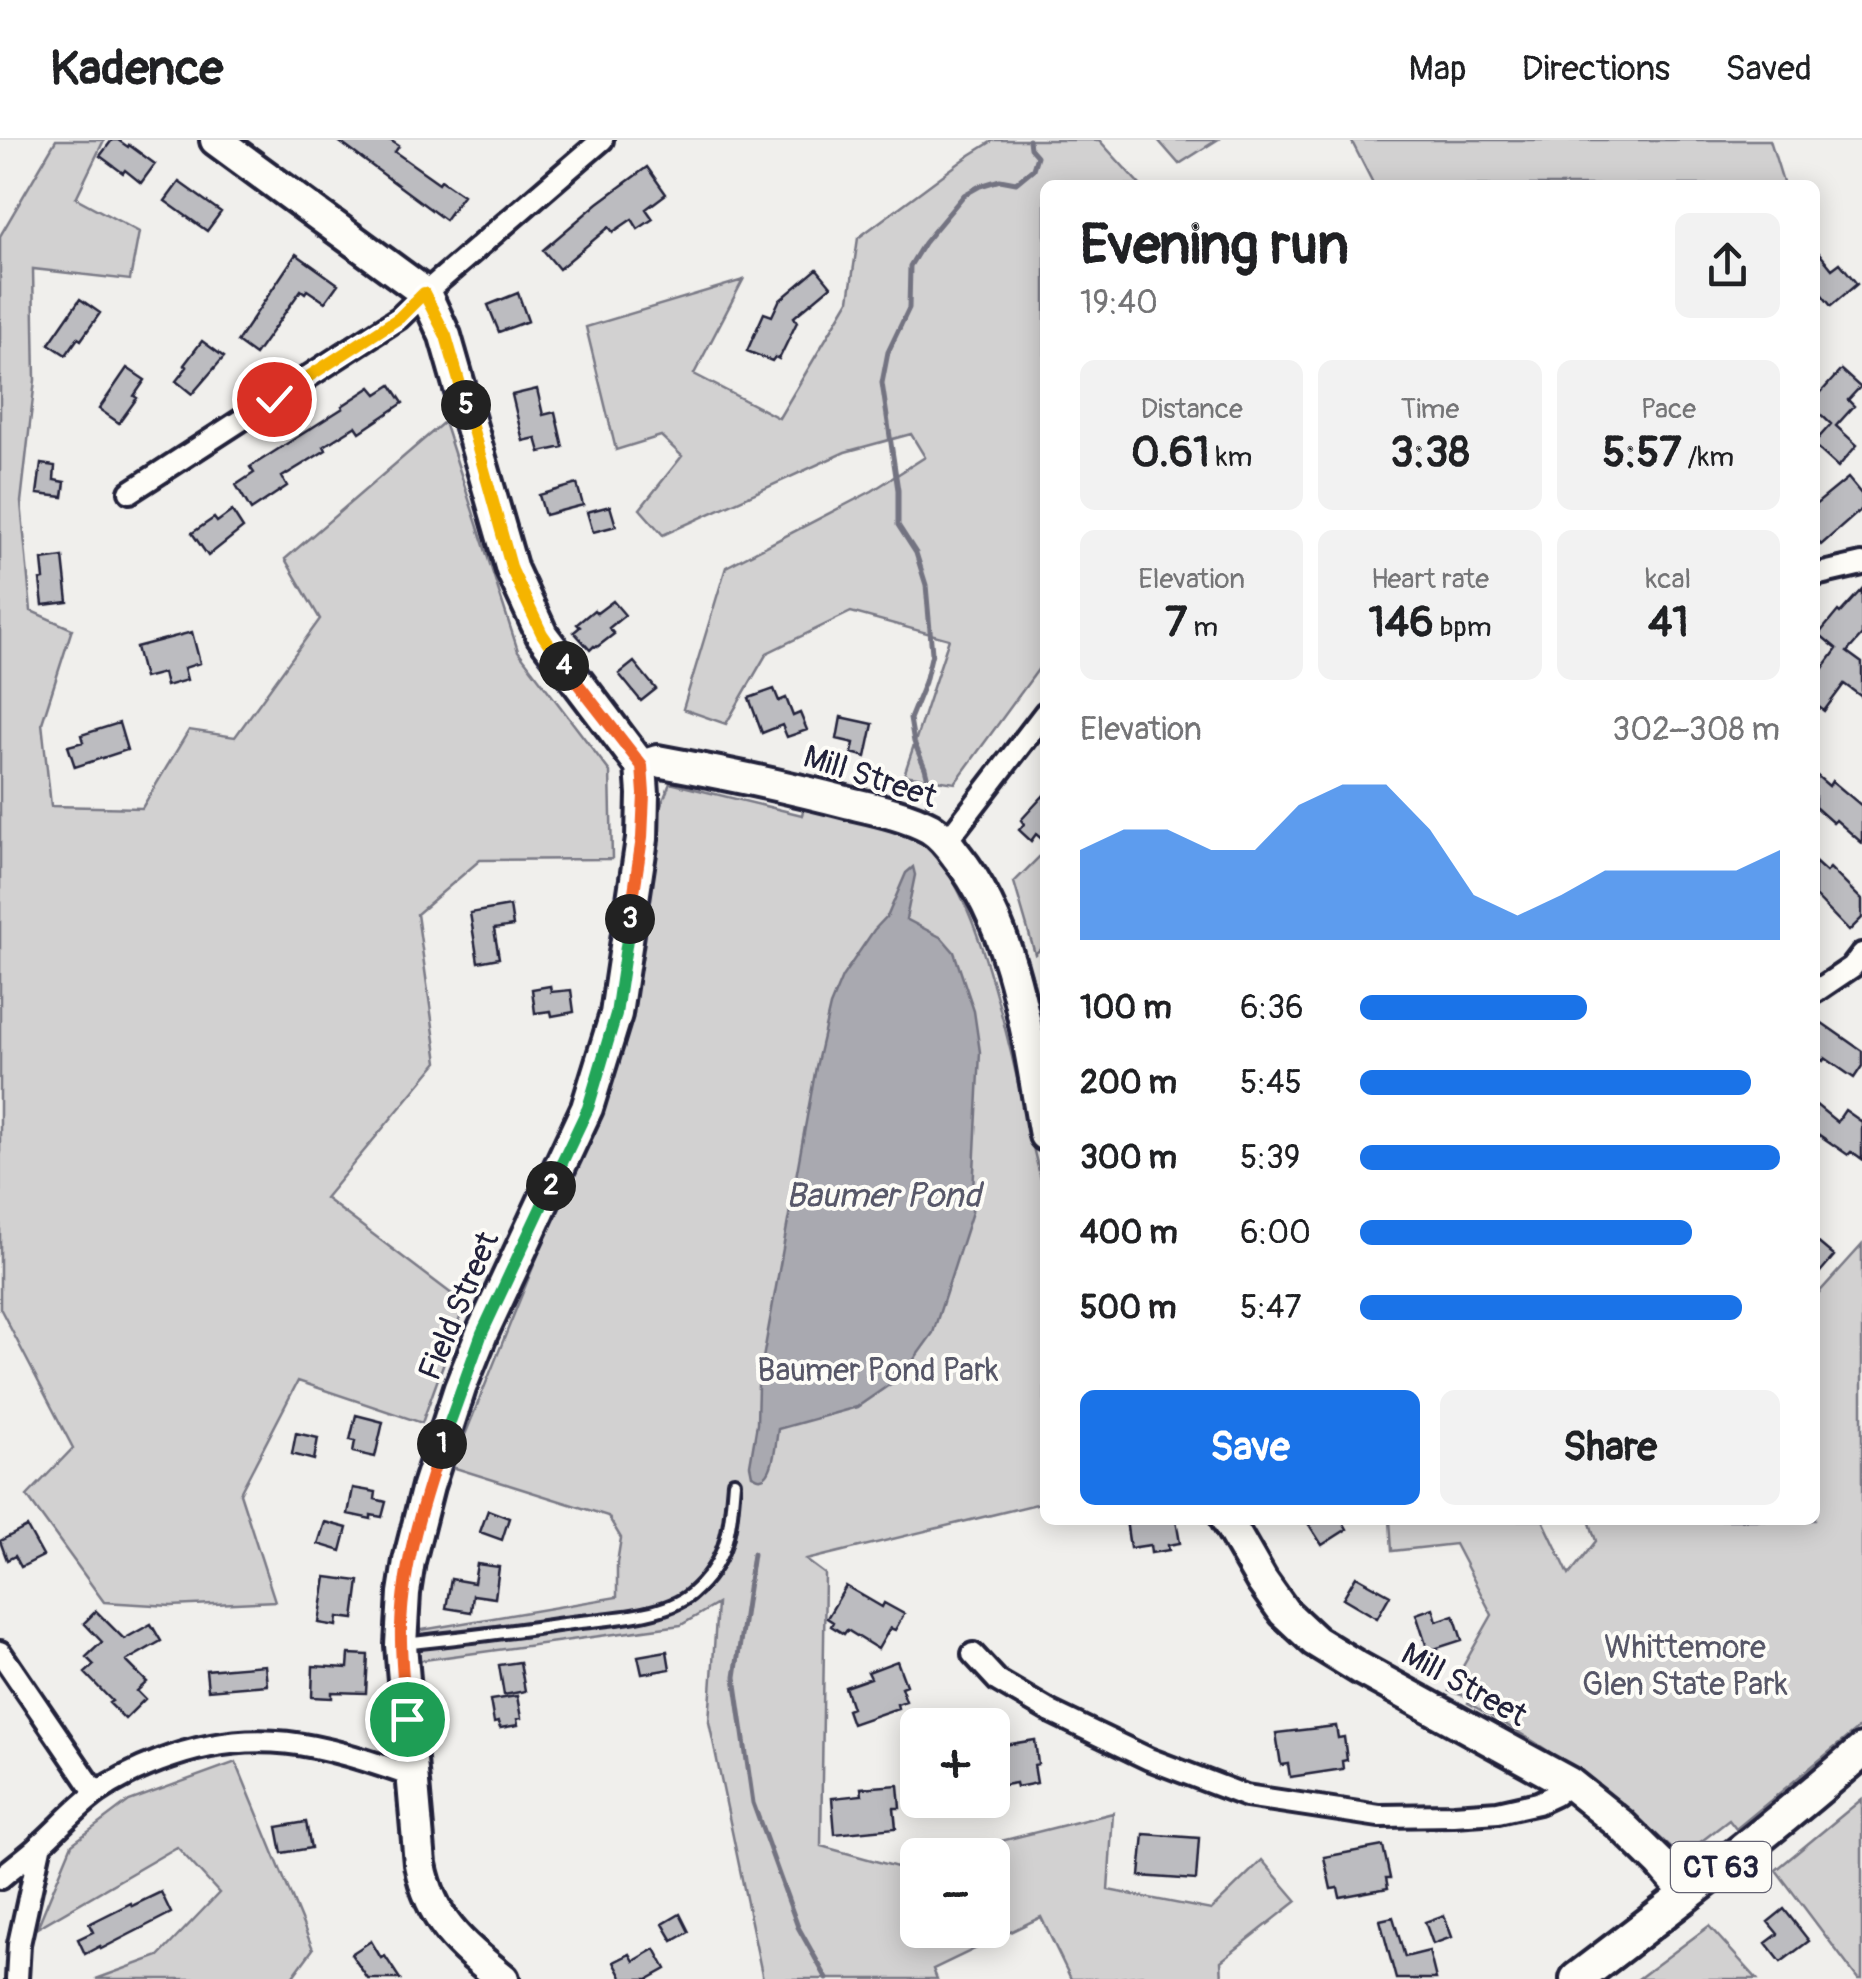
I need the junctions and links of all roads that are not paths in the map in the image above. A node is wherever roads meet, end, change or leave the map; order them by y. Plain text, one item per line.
1 (216, 140) edge
2 (602, 140) edge
3 (424, 293) junction
4 (130, 492) dead end
5 (1862, 564) edge
6 (1820, 574) edge
7 (1040, 720) edge
8 (642, 766) junction
9 (946, 842) junction
10 (1862, 954) edge
11 (1820, 988) edge
12 (1040, 1107) edge
13 (734, 1482) dead end
14 (1230, 1525) edge
15 (401, 1644) junction
16 (0, 1652) edge
17 (973, 1654) dead end
18 (1862, 1751) edge
19 (412, 1776) junction
20 (1569, 1783) junction
21 (96, 1793) junction
22 (42, 1844) junction
23 (0, 1878) edge
24 (1688, 1894) junction
25 (18, 1979) edge
26 (504, 1979) edge
27 (1577, 1979) edge

1 - 3 street
2 - 3 street
3 - 4 street
3 - 8 street
5 - 6 street
7 - 9 street
8 - 9 street, Mill Street
8 - 15 street, Field Street
9 - 12 street, Mill Street
10 - 11 street
13 - 15 lane
14 - 20 street, Mill Street
15 - 19 street, Field Street
16 - 21 street
17 - 20 street
18 - 24 main road, CT 63
19 - 21 street
19 - 26 street, Field Street
20 - 24 street, Mill Street
21 - 22 street
22 - 23 street
22 - 25 street
24 - 27 main road, CT 63

